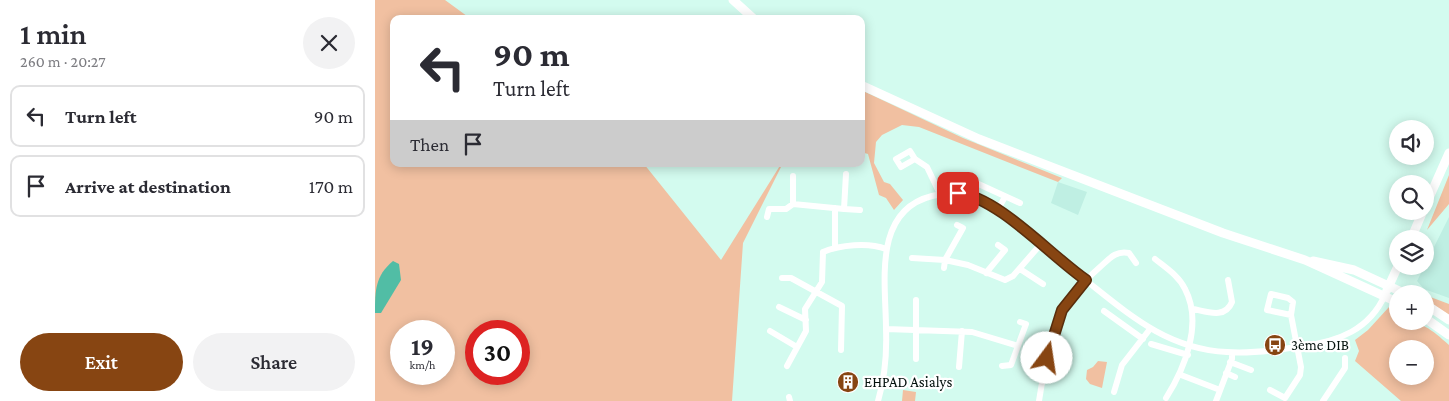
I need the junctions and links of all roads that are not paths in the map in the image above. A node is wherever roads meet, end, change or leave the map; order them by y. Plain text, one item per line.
1 (733, 0) edge
2 (750, 15) edge
3 (865, 87) edge
4 (1449, 153) edge
5 (915, 159) dead end
6 (846, 174) dead end
7 (793, 176) dead end
8 (972, 181) dead end
9 (1434, 187) edge
10 (940, 194) junction
11 (1005, 197) junction
12 (1020, 202) dead end
13 (793, 204) junction
14 (835, 208) junction
15 (845, 209) junction
16 (998, 209) junction
17 (860, 210) dead end
18 (767, 217) dead end
19 (957, 225) dead end
20 (998, 245) dead end
21 (1040, 245) junction
22 (835, 247) junction
23 (886, 249) junction
24 (912, 258) dead end
25 (1155, 259) dead end
26 (945, 260) junction
27 (1305, 260) junction
28 (1135, 263) dead end
29 (944, 268) dead end
30 (1020, 269) junction
31 (986, 273) junction
32 (1394, 275) edge
33 (782, 278) dead end
34 (1086, 280) junction
35 (1228, 280) dead end
36 (1043, 284) dead end
37 (1390, 285) joint
38 (1389, 287) edge
39 (816, 292) junction
40 (1385, 295) junction
41 (1389, 297) edge
42 (916, 300) dead end
43 (779, 307) dead end
44 (1193, 309) junction
45 (1434, 310) edge
46 (1104, 311) dead end
47 (1291, 315) junction
48 (806, 320) junction
49 (1449, 320) edge
50 (1020, 322) dead end
51 (1434, 324) edge
52 (886, 329) junction
53 (1150, 329) junction
54 (917, 330) junction
55 (770, 331) dead end
56 (962, 331) junction
57 (1449, 334) edge
58 (1143, 339) junction
59 (1151, 344) dead end
60 (1189, 345) junction
61 (1018, 346) junction
62 (797, 347) junction
63 (1297, 347) junction
64 (841, 350) dead end
65 (1232, 352) junction
66 (1188, 355) junction
67 (1345, 358) dead end
68 (916, 359) dead end
69 (1230, 362) junction
70 (787, 366) dead end
71 (1002, 366) dead end
72 (959, 367) dead end
73 (1251, 370) dead end
74 (1226, 373) junction
75 (1181, 375) junction
76 (1235, 376) dead end
77 (1220, 390) junction
78 (1270, 390) dead end
79 (1114, 392) dead end
80 (1166, 398) dead end
81 (878, 401) edge
82 (1039, 401) edge
83 (1216, 401) edge
84 (1323, 401) edge

1 - 2 main road
3 - 27 main road
4 - 9 main road
5 - 10 street
6 - 15 street
7 - 13 street
8 - 11 street
10 - 16 street
10 - 23 street
11 - 12 street
11 - 16 street
13 - 14 street
13 - 18 street
14 - 15 street
14 - 22 street
15 - 17 street
16 - 21 street
19 - 26 street
20 - 31 street
21 - 30 street
21 - 34 street
22 - 23 street
22 - 39 street
23 - 52 street
24 - 26 street
25 - 44 street
26 - 29 street
26 - 31 street
27 - 37 main road
27 - 40 main road
28 - 34 street
30 - 31 street
30 - 36 street
32 - 37 main road
33 - 39 street
34 - 53 street
34 - 82 street
35 - 44 street
38 - 40 main road
39 - 48 street
39 - 64 street
40 - 41 main road
40 - 63 street
42 - 54 street
43 - 48 street
44 - 60 street
45 - 49 main road
46 - 58 street
47 - 47 street
47 - 63 street
48 - 62 street
50 - 61 street
51 - 57 main road
52 - 54 street
52 - 81 street
53 - 58 street
53 - 60 street
54 - 56 street
54 - 68 street
55 - 62 street
56 - 61 street
56 - 72 street
58 - 79 street
59 - 66 street
60 - 65 street
60 - 66 street
61 - 71 street
62 - 70 street
63 - 65 street
63 - 78 street
65 - 69 street
66 - 75 street
67 - 84 street
69 - 73 street
69 - 74 street
74 - 76 street
74 - 77 street
75 - 77 street
75 - 80 street
77 - 83 street

